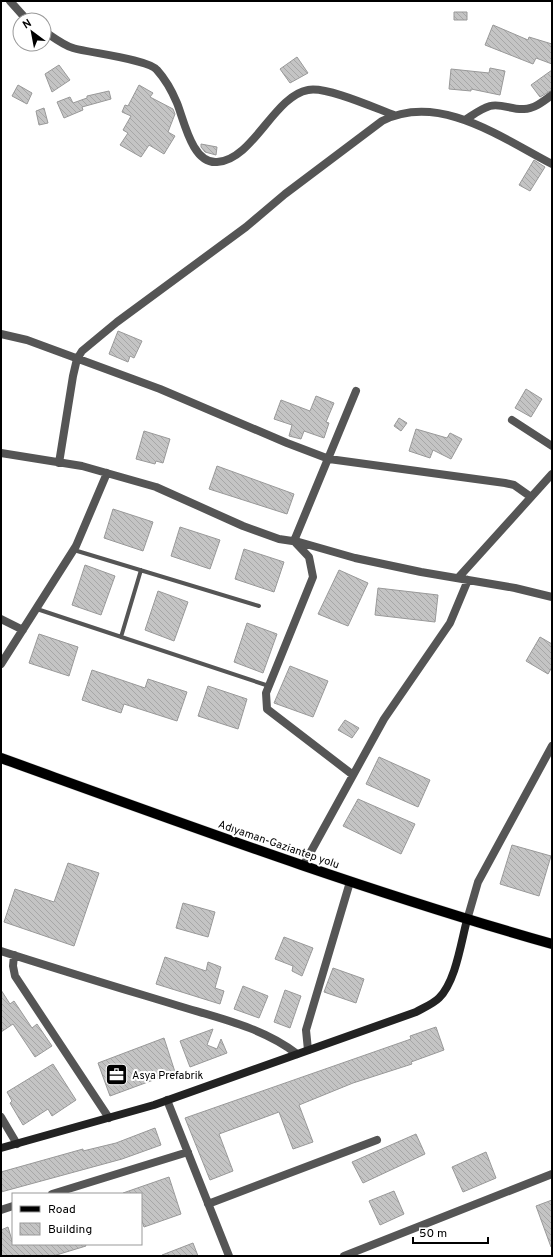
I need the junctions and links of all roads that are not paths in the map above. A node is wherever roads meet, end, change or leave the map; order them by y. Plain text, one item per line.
1 (10, 1) edge
2 (20, 12) edge
3 (52, 36) edge
4 (552, 95) edge
5 (394, 115) junction
6 (465, 120) junction
7 (552, 164) edge
8 (1, 334) edge
9 (77, 359) junction
10 (356, 391) dead end
11 (512, 420) dead end
12 (552, 446) edge
13 (1, 453) edge
14 (329, 459) junction
15 (59, 462) junction
16 (107, 473) junction
17 (552, 474) edge
18 (531, 497) junction
19 (294, 541) junction
20 (74, 550) junction
21 (141, 570) junction
22 (458, 578) junction
23 (468, 580) junction
24 (552, 597) edge
25 (259, 606) dead end
26 (37, 609) junction
27 (1, 619) edge
28 (23, 630) junction
29 (121, 637) junction
30 (1, 664) edge
31 (269, 686) junction
32 (552, 746) edge
33 (1, 758) edge
34 (353, 775) junction
35 (303, 866) junction
36 (350, 882) junction
37 (466, 920) junction
38 (552, 944) edge
39 (1, 950) edge
40 (14, 955) junction
41 (308, 1050) junction
42 (297, 1054) junction
43 (167, 1100) junction
44 (1, 1117) edge
45 (110, 1118) junction
46 (377, 1140) dead end
47 (17, 1144) junction
48 (1, 1148) edge
49 (188, 1152) junction
50 (552, 1174) edge
51 (55, 1193) edge
52 (208, 1204) junction
53 (12, 1206) edge
54 (1, 1210) edge
55 (229, 1256) edge
56 (344, 1256) edge

1 - 2 street
3 - 5 street
4 - 6 street
5 - 6 street
5 - 9 street
6 - 7 street
8 - 9 street
9 - 14 street
9 - 15 street
10 - 14 street
11 - 12 street
13 - 15 street
14 - 18 street
14 - 19 street
15 - 16 street
16 - 19 street
16 - 20 street
17 - 18 street
18 - 22 street
19 - 22 street
19 - 31 street
20 - 21 lane
20 - 26 street
21 - 25 lane
21 - 29 lane
22 - 23 street
23 - 24 street
23 - 34 street
26 - 28 street
26 - 29 lane
27 - 28 street
28 - 30 street
29 - 31 lane
31 - 34 street
32 - 37 street
33 - 35 main road, Adıyaman-Gaziantep yolu
34 - 35 street
35 - 36 main road, Adıyaman-Gaziantep yolu
36 - 37 main road, Adıyaman-Gaziantep yolu
36 - 41 street
37 - 38 main road, Adıyaman-Gaziantep yolu
37 - 41 street
39 - 40 street
40 - 42 street
40 - 45 street
41 - 42 street
42 - 43 street
43 - 45 street
43 - 49 street
44 - 47 street
45 - 47 street
46 - 52 street
47 - 48 street
49 - 51 street
49 - 52 street
50 - 56 street
52 - 55 street
53 - 54 street

